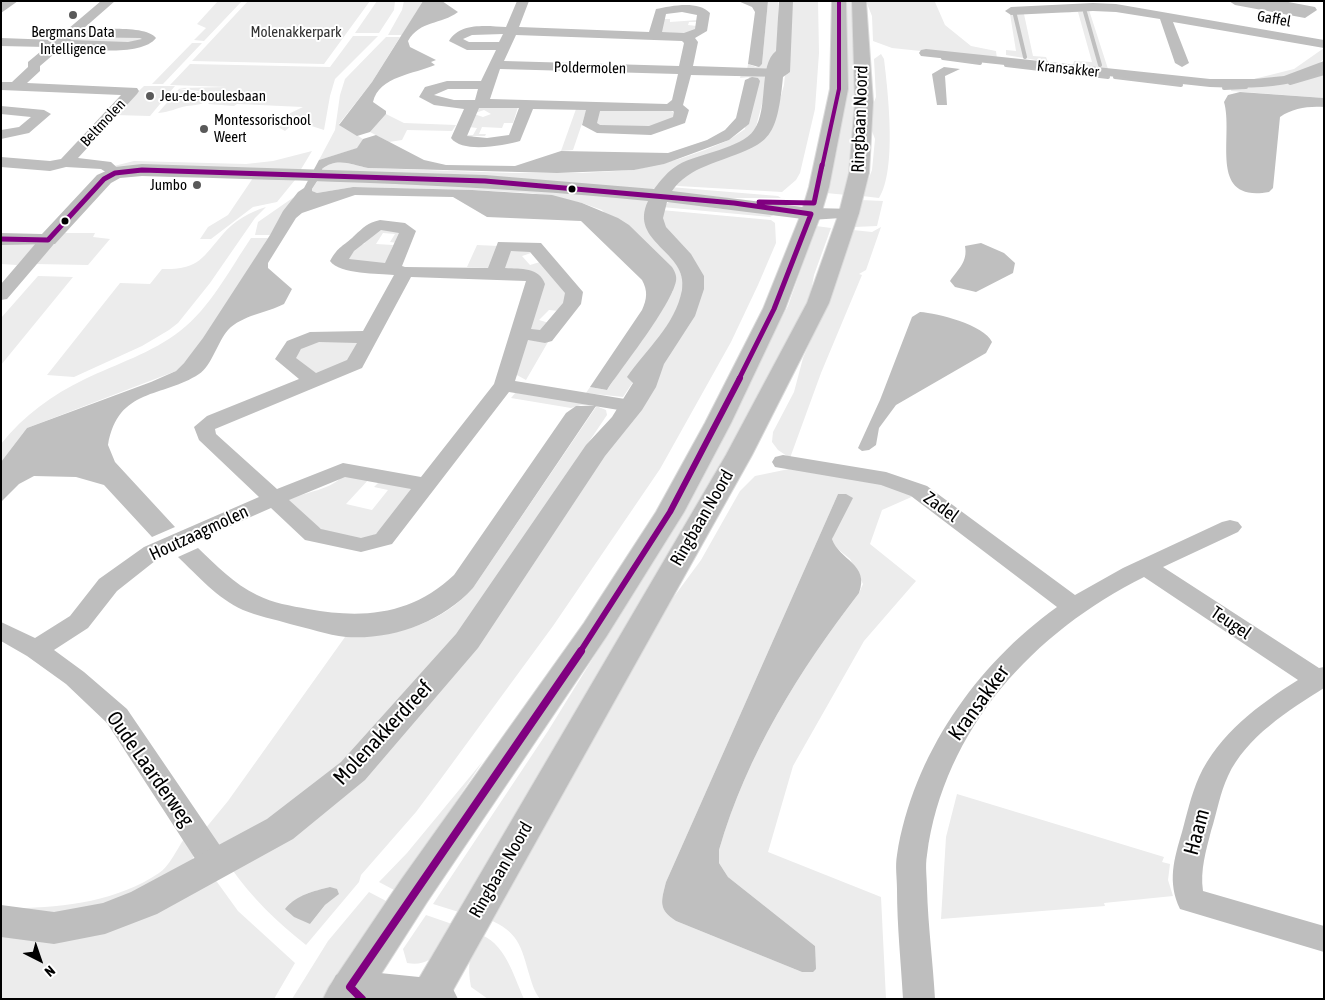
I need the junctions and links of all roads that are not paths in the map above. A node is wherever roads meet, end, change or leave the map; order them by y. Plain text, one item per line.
1 (12, 1) edge
2 (109, 1) edge
3 (523, 1) edge
4 (786, 1) edge
5 (839, 1) edge
6 (859, 1) edge
7 (1070, 1) edge
8 (1235, 1) edge
9 (1262, 1) edge
10 (1223, 6) edge
11 (1093, 7) junction
12 (1, 10) edge
13 (1011, 11) dead end
14 (1165, 16) junction
15 (1200, 22) junction
16 (1218, 26) junction
17 (511, 31) junction
18 (71, 32) junction
19 (655, 35) junction
20 (686, 36) junction
21 (1174, 38) junction
22 (1, 42) edge
23 (58, 44) junction
24 (1323, 44) edge
25 (504, 46) junction
26 (926, 53) dead end
27 (1182, 63) dead end
28 (495, 65) junction
29 (1324, 65) edge
30 (686, 70) junction
31 (778, 73) junction
32 (1210, 83) junction
33 (486, 85) junction
34 (9, 86) edge
35 (71, 88) junction
36 (478, 104) junction
37 (527, 105) junction
38 (594, 106) junction
39 (675, 106) junction
40 (1, 110) edge
41 (44, 114) junction
42 (1, 136) edge
43 (1, 162) edge
44 (66, 162) junction
45 (115, 173) junction
46 (660, 196) junction
47 (813, 209) junction
48 (849, 213) junction
49 (1, 239) edge
50 (48, 240) junction
51 (495, 273) junction
52 (1, 295) edge
53 (521, 334) junction
54 (370, 337) junction
55 (314, 381) junction
56 (504, 385) junction
57 (626, 405) junction
58 (783, 462) dead end
59 (427, 485) junction
60 (275, 498) junction
61 (1230, 527) dead end
62 (1146, 566) junction
63 (1074, 607) junction
64 (1, 630) edge
65 (36, 650) junction
66 (1320, 678) edge
67 (216, 865) junction
68 (1, 921) edge
69 (1324, 939) edge
70 (352, 995) edge
71 (431, 998) edge
72 (920, 999) edge

1 - 12 street
2 - 18 street
3 - 17 street
4 - 31 main road, Molenakkerdreef
5 - 47 main road, Ringbaan Noord
6 - 48 main road, Ringbaan Noord
7 - 11 street, Gaffel
8 - 9 street
10 - 15 street
11 - 13 street, Gaffel
11 - 14 street, Gaffel
14 - 15 street, Gaffel
14 - 21 street
15 - 16 street, Gaffel
16 - 21 street
16 - 24 street, Gaffel
17 - 19 street, Poldermolen
17 - 25 street
17 - 25 street, Poldermolen
18 - 23 street
18 - 23 street
19 - 20 street, Poldermolen
19 - 20 street
20 - 30 street
21 - 27 street
22 - 23 street
23 - 34 street
24 - 32 street, Kransakker
25 - 28 street
26 - 32 street, Kransakker
28 - 30 street, Poldermolen
28 - 33 street
29 - 32 street, Kransakker
30 - 31 street, Poldermolen
30 - 39 street
31 - 46 main road, Molenakkerdreef
33 - 36 street
33 - 36 street
34 - 35 street, Beltmolen
35 - 41 street
35 - 44 street, Beltmolen
36 - 37 street
36 - 37 street
37 - 38 street
38 - 39 street
38 - 39 street
40 - 41 street
41 - 42 street
43 - 44 street
44 - 45 street, Beltmolen
45 - 46 main road
45 - 50 main road
46 - 47 main road
46 - 57 main road, Molenakkerdreef
47 - 48 main road
47 - 70 main road, Ringbaan Noord
48 - 71 main road, Ringbaan Noord
49 - 50 main road
50 - 52 street
51 - 53 street, Houtzaagmolen
51 - 53 street
51 - 54 street, Houtzaagmolen
53 - 56 street, Houtzaagmolen
54 - 55 street, Houtzaagmolen
54 - 55 street
55 - 60 street, Houtzaagmolen
56 - 57 street
56 - 59 street, Houtzaagmolen
57 - 67 main road, Molenakkerdreef
58 - 63 street, Zadel
59 - 60 street, Houtzaagmolen
59 - 60 street, Houtzaagmolen
60 - 65 street, Houtzaagmolen
61 - 62 street, Kransakker
62 - 63 street, Kransakker
62 - 66 street, Teugel
63 - 72 street, Kransakker
64 - 65 street, Oude Laarderweg
65 - 67 street, Oude Laarderweg
66 - 69 street, Haam
67 - 68 main road, Molenakkerdreef
70 - 71 main road

